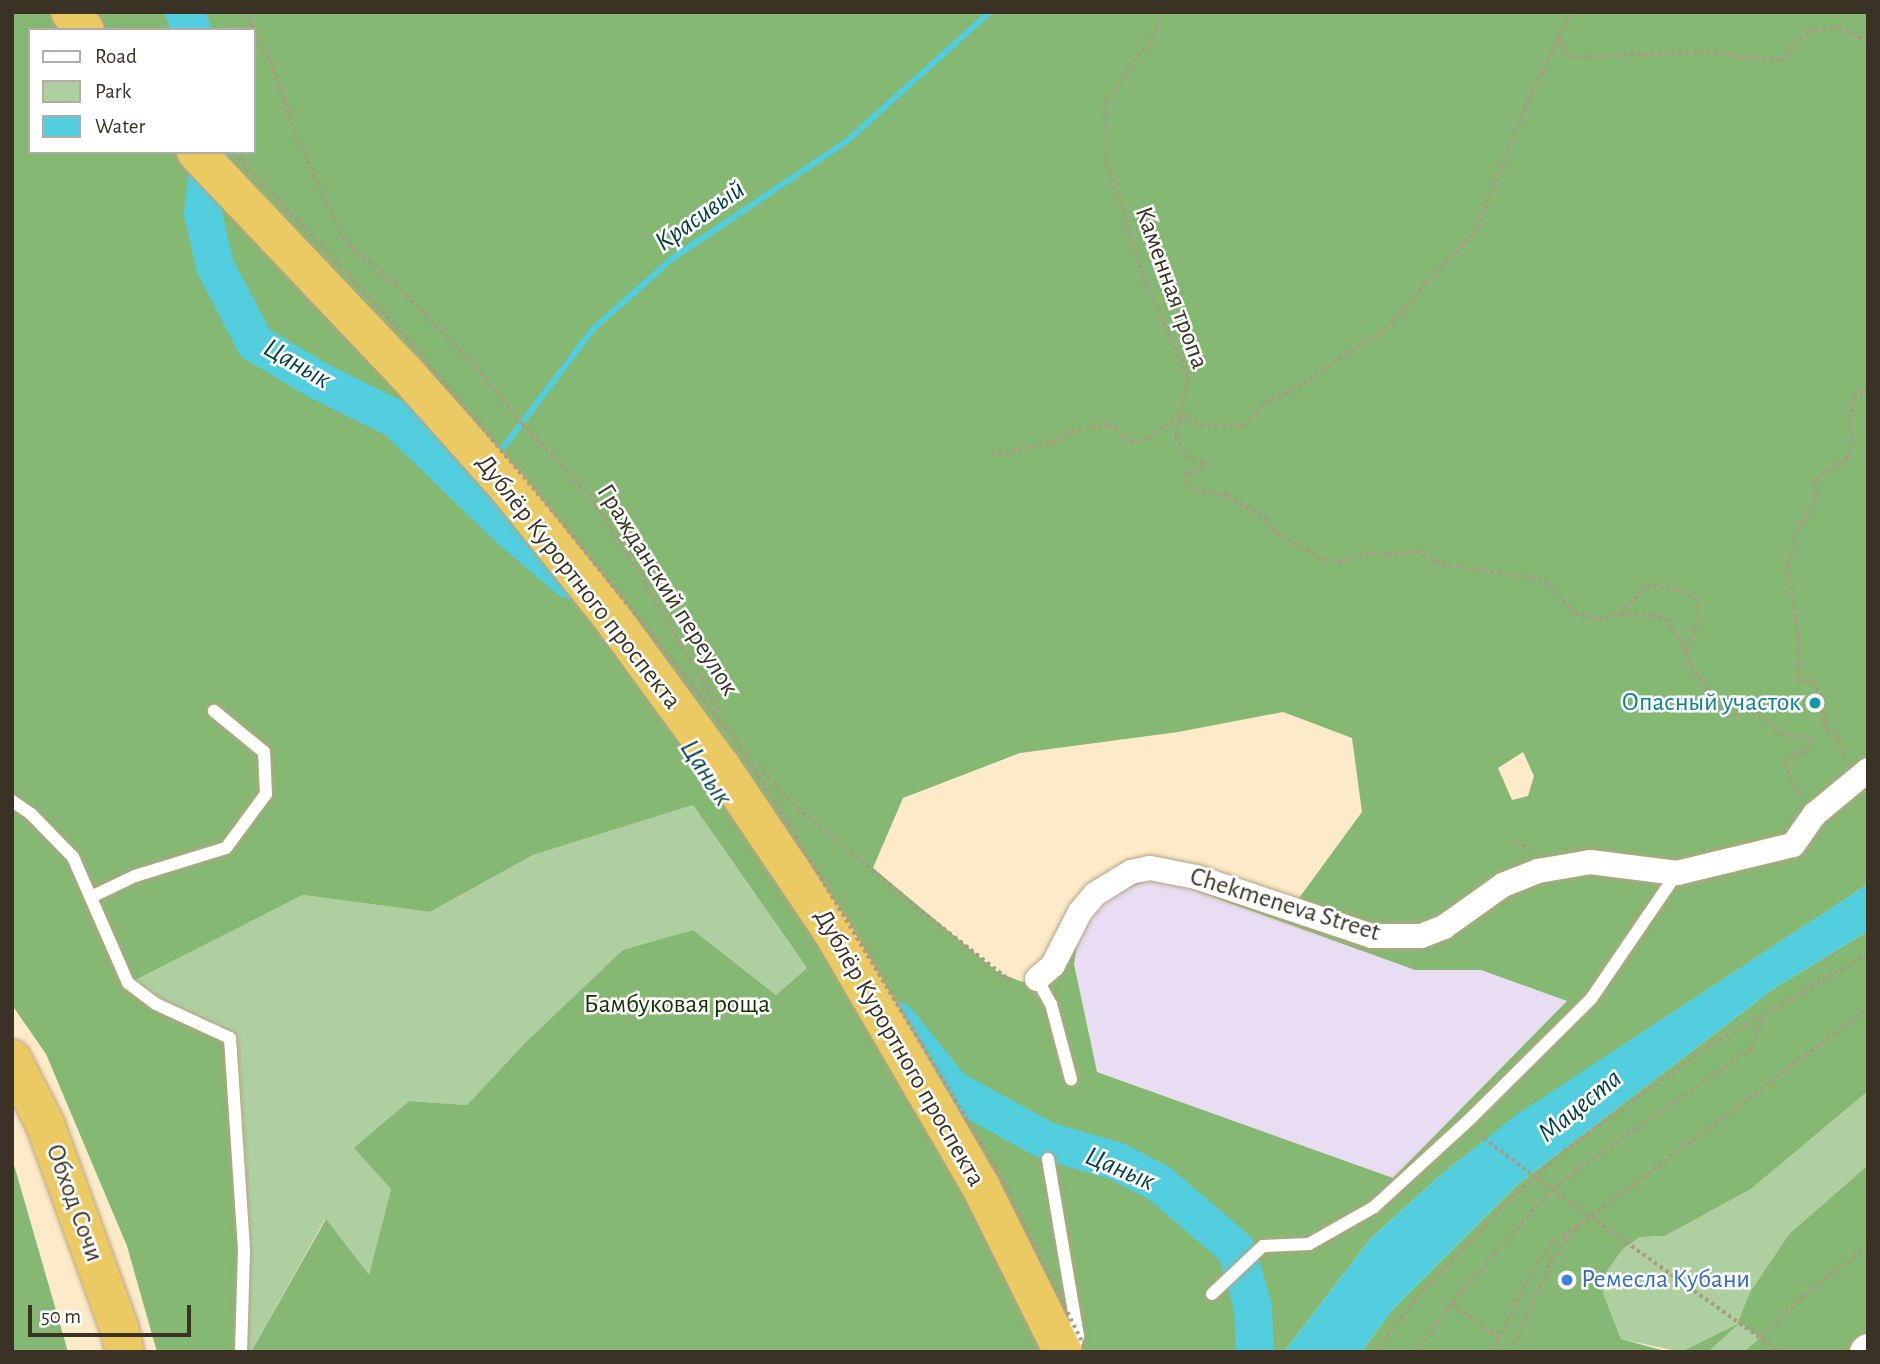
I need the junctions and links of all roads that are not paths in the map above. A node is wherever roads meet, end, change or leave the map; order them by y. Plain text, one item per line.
1 (70, 12) edge
2 (83, 28) edge
3 (198, 154) edge
4 (214, 711) dead end
5 (1862, 774) edge
6 (12, 801) edge
7 (1677, 873) junction
8 (91, 897) junction
9 (1037, 979) joint
10 (12, 1059) edge
11 (1071, 1079) dead end
12 (1048, 1159) dead end
13 (1212, 1294) dead end
14 (125, 1352) edge
15 (241, 1352) edge
16 (1063, 1352) edge
17 (1073, 1352) edge

1 - 2 highway
3 - 16 highway, Дублёр Курортного проспекта
4 - 8 lane
5 - 7 street, Chekmeneva Street
6 - 8 lane
7 - 9 street, Chekmeneva Street
7 - 13 lane
8 - 15 lane
9 - 11 lane
10 - 14 highway, Обход Сочи
12 - 17 lane

